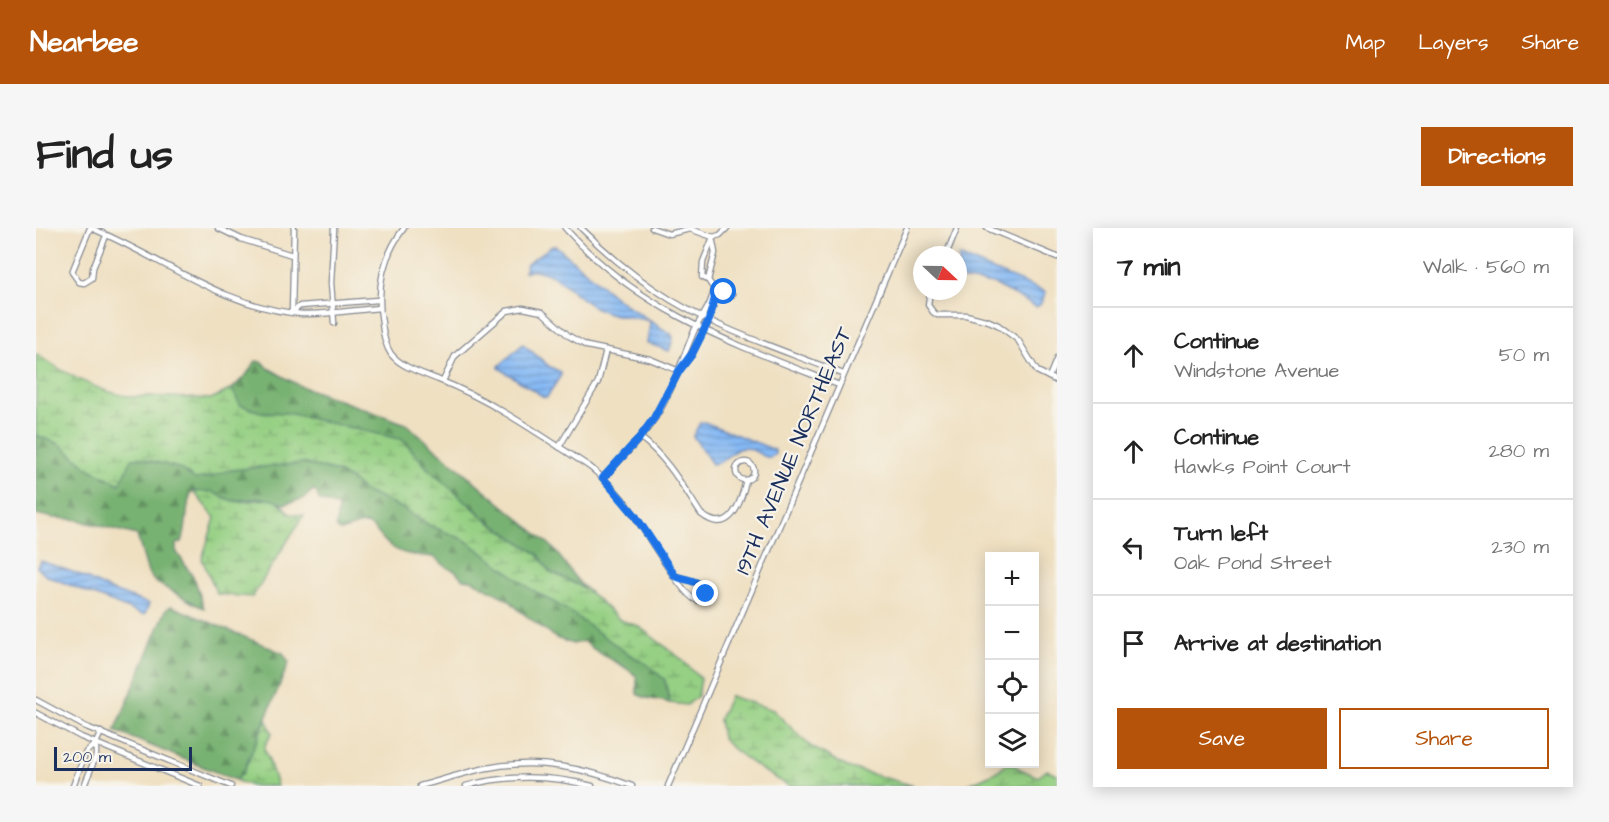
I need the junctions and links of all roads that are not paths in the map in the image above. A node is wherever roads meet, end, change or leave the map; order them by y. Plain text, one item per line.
1 (91, 228) edge
2 (218, 228) edge
3 (294, 228) edge
4 (334, 228) edge
5 (404, 228) edge
6 (565, 228) edge
7 (581, 228) edge
8 (654, 228) edge
9 (728, 228) edge
10 (907, 228) edge
11 (957, 228) edge
12 (987, 228) edge
13 (106, 236) junction
14 (713, 237) junction
15 (950, 246) edge
16 (292, 255) junction
17 (1057, 257) edge
18 (708, 280) junction
19 (714, 287) junction
20 (716, 294) junction
21 (732, 295) dead end
22 (378, 300) junction
23 (929, 300) edge
24 (332, 304) junction
25 (379, 308) junction
26 (292, 312) junction
27 (333, 312) junction
28 (702, 316) junction
29 (709, 320) junction
30 (334, 323) dead end
31 (696, 327) junction
32 (704, 330) junction
33 (606, 350) junction
34 (1057, 358) edge
35 (679, 371) junction
36 (843, 374) junction
37 (1048, 378) junction
38 (443, 381) junction
39 (1057, 381) edge
40 (839, 385) junction
41 (640, 437) junction
42 (559, 447) junction
43 (603, 478) junction
44 (746, 480) dead end
45 (675, 576) junction
46 (36, 700) edge
47 (36, 713) edge
48 (101, 732) junction
49 (96, 743) junction
50 (73, 786) edge
51 (84, 786) edge
52 (200, 786) edge
53 (231, 786) edge
54 (420, 786) edge
55 (466, 786) edge
56 (592, 786) edge
57 (632, 786) edge
58 (668, 786) edge

1 - 13 street
1 - 13 street
2 - 16 street
3 - 16 street
4 - 24 street
5 - 22 street
6 - 31 street
7 - 28 street
8 - 14 street
9 - 14 street
10 - 36 street, 19TH AVENUE NORTHEAST
11 - 15 street
12 - 17 street
13 - 26 street
14 - 18 street
14 - 18 street
16 - 26 street
18 - 19 street
19 - 20 street
19 - 28 street
20 - 21 street
20 - 29 street
22 - 24 street
22 - 25 street
23 - 37 street
24 - 26 street
24 - 27 street
25 - 27 street
25 - 38 street
26 - 27 street
27 - 30 street
28 - 29 street
28 - 31 street
29 - 32 street
29 - 36 street
31 - 32 street
31 - 35 street
32 - 35 street
32 - 40 street
33 - 35 street
33 - 38 street
33 - 42 street
34 - 37 street
35 - 41 street
36 - 40 street, 19TH AVENUE NORTHEAST
37 - 39 street
38 - 42 street
40 - 58 street, 19TH AVENUE NORTHEAST
41 - 43 street
41 - 44 street
42 - 43 street
43 - 45 street
45 - 45 street
46 - 48 street
47 - 49 street
48 - 49 street
48 - 53 street
49 - 50 street
49 - 51 street
49 - 52 street
54 - 57 street
55 - 56 street

